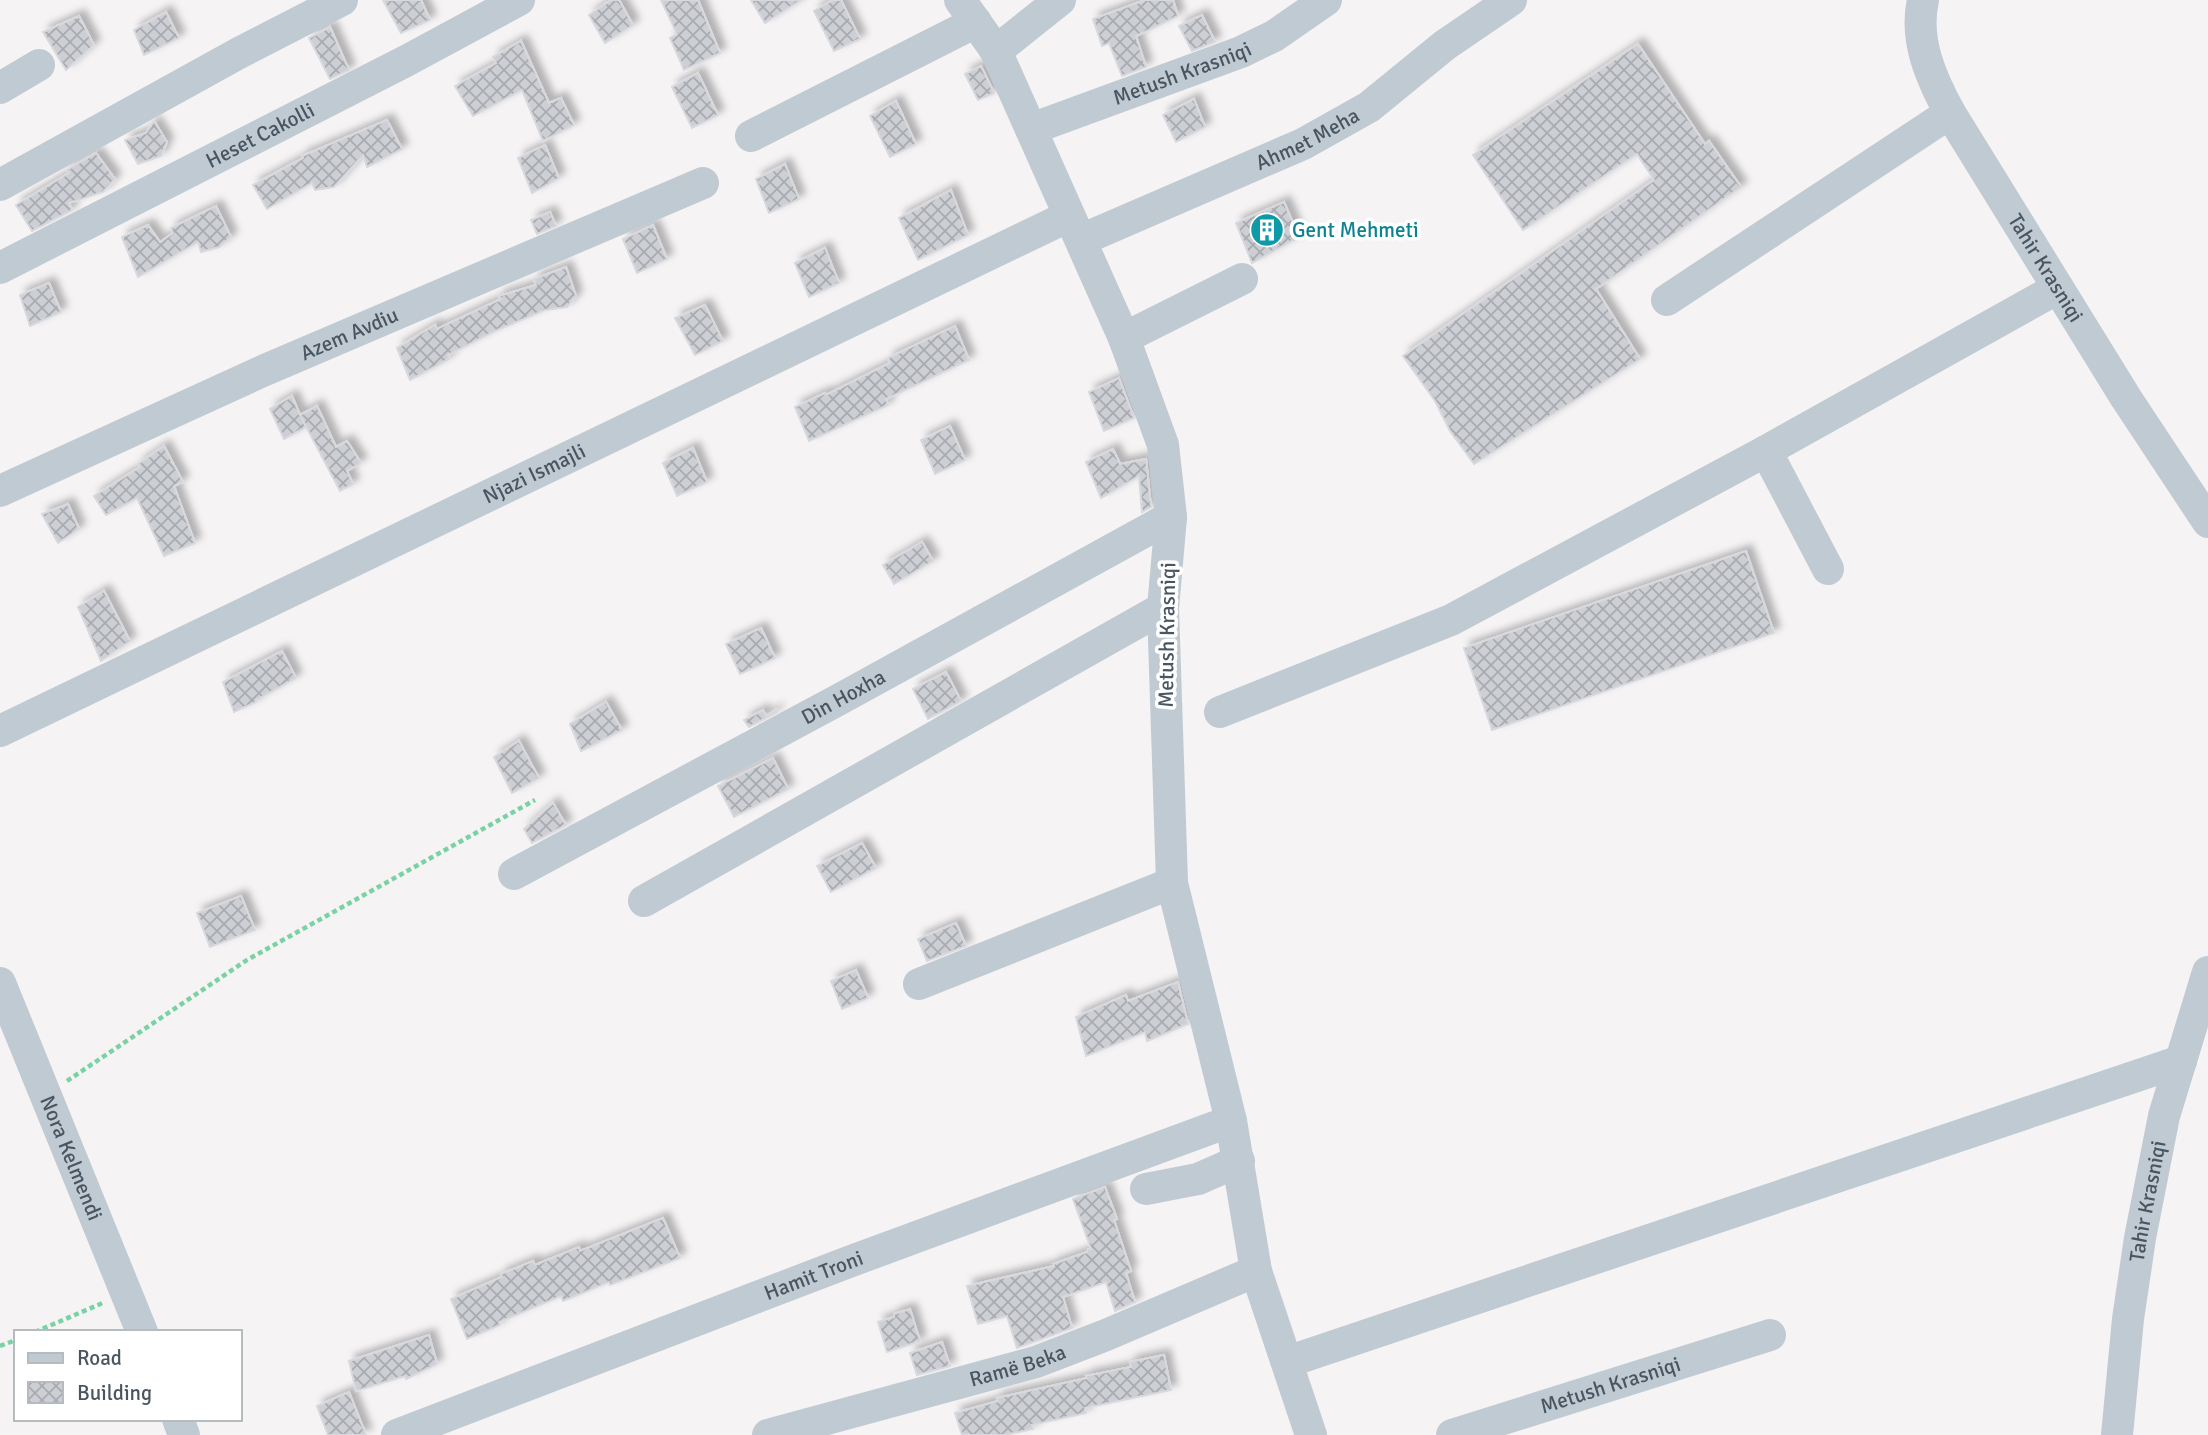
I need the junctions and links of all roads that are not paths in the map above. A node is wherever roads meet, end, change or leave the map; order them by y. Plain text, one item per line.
1 (342, 0) edge
2 (519, 0) edge
3 (1060, 0) edge
4 (1326, 0) edge
5 (1511, 0) edge
6 (1923, 0) edge
7 (968, 11) edge
8 (996, 51) junction
9 (39, 65) dead end
10 (0, 88) edge
11 (1950, 113) junction
12 (1031, 129) junction
13 (751, 136) dead end
14 (703, 183) dead end
15 (0, 186) edge
16 (1075, 228) junction
17 (0, 268) edge
18 (1242, 279) dead end
19 (2057, 288) junction
20 (1667, 300) dead end
21 (1124, 338) junction
22 (1766, 451) junction
23 (0, 491) edge
24 (1171, 517) junction
25 (2208, 522) edge
26 (1828, 569) dead end
27 (1163, 608) junction
28 (1220, 712) dead end
29 (0, 731) edge
30 (514, 874) dead end
31 (1172, 883) junction
32 (644, 901) dead end
33 (2208, 972) edge
34 (919, 984) dead end
35 (1, 987) edge
36 (2181, 1061) junction
37 (1231, 1121) junction
38 (1239, 1161) junction
39 (1146, 1189) dead end
40 (1256, 1271) junction
41 (141, 1330) edge
42 (1770, 1335) dead end
43 (1287, 1362) junction
44 (397, 1435) edge
45 (768, 1435) edge
46 (1311, 1435) edge
47 (1452, 1435) edge
48 (2117, 1435) edge

1 - 15 street
2 - 17 street, Heset Cakolli
3 - 8 street
4 - 12 street, Metush Krasniqi
5 - 16 street, Ahmet Meha
6 - 11 street, Tahir Krasniqi
7 - 8 street, Metush Krasniqi
7 - 13 street
8 - 12 street, Metush Krasniqi
9 - 10 street
11 - 19 street, Tahir Krasniqi
11 - 20 street
12 - 16 street, Metush Krasniqi
14 - 23 street, Azem Avdiu
16 - 21 street, Metush Krasniqi
16 - 29 street, Njazi Ismajli
18 - 21 street
19 - 22 street
19 - 25 street, Tahir Krasniqi
21 - 24 street, Metush Krasniqi
22 - 26 street
22 - 28 street
24 - 27 street, Metush Krasniqi
24 - 30 street, Din Hoxha
27 - 31 street, Metush Krasniqi
27 - 32 street
31 - 34 street
31 - 37 street, Metush Krasniqi
33 - 36 street, Tahir Krasniqi
35 - 41 street, Nora Kelmendi
36 - 43 street
36 - 48 street, Tahir Krasniqi
37 - 38 street, Metush Krasniqi
37 - 44 street, Hamit Troni
38 - 39 street
38 - 40 street, Metush Krasniqi
40 - 43 street, Metush Krasniqi
40 - 45 street, Ramë Beka
42 - 47 street, Metush Krasniqi
43 - 46 street, Metush Krasniqi

